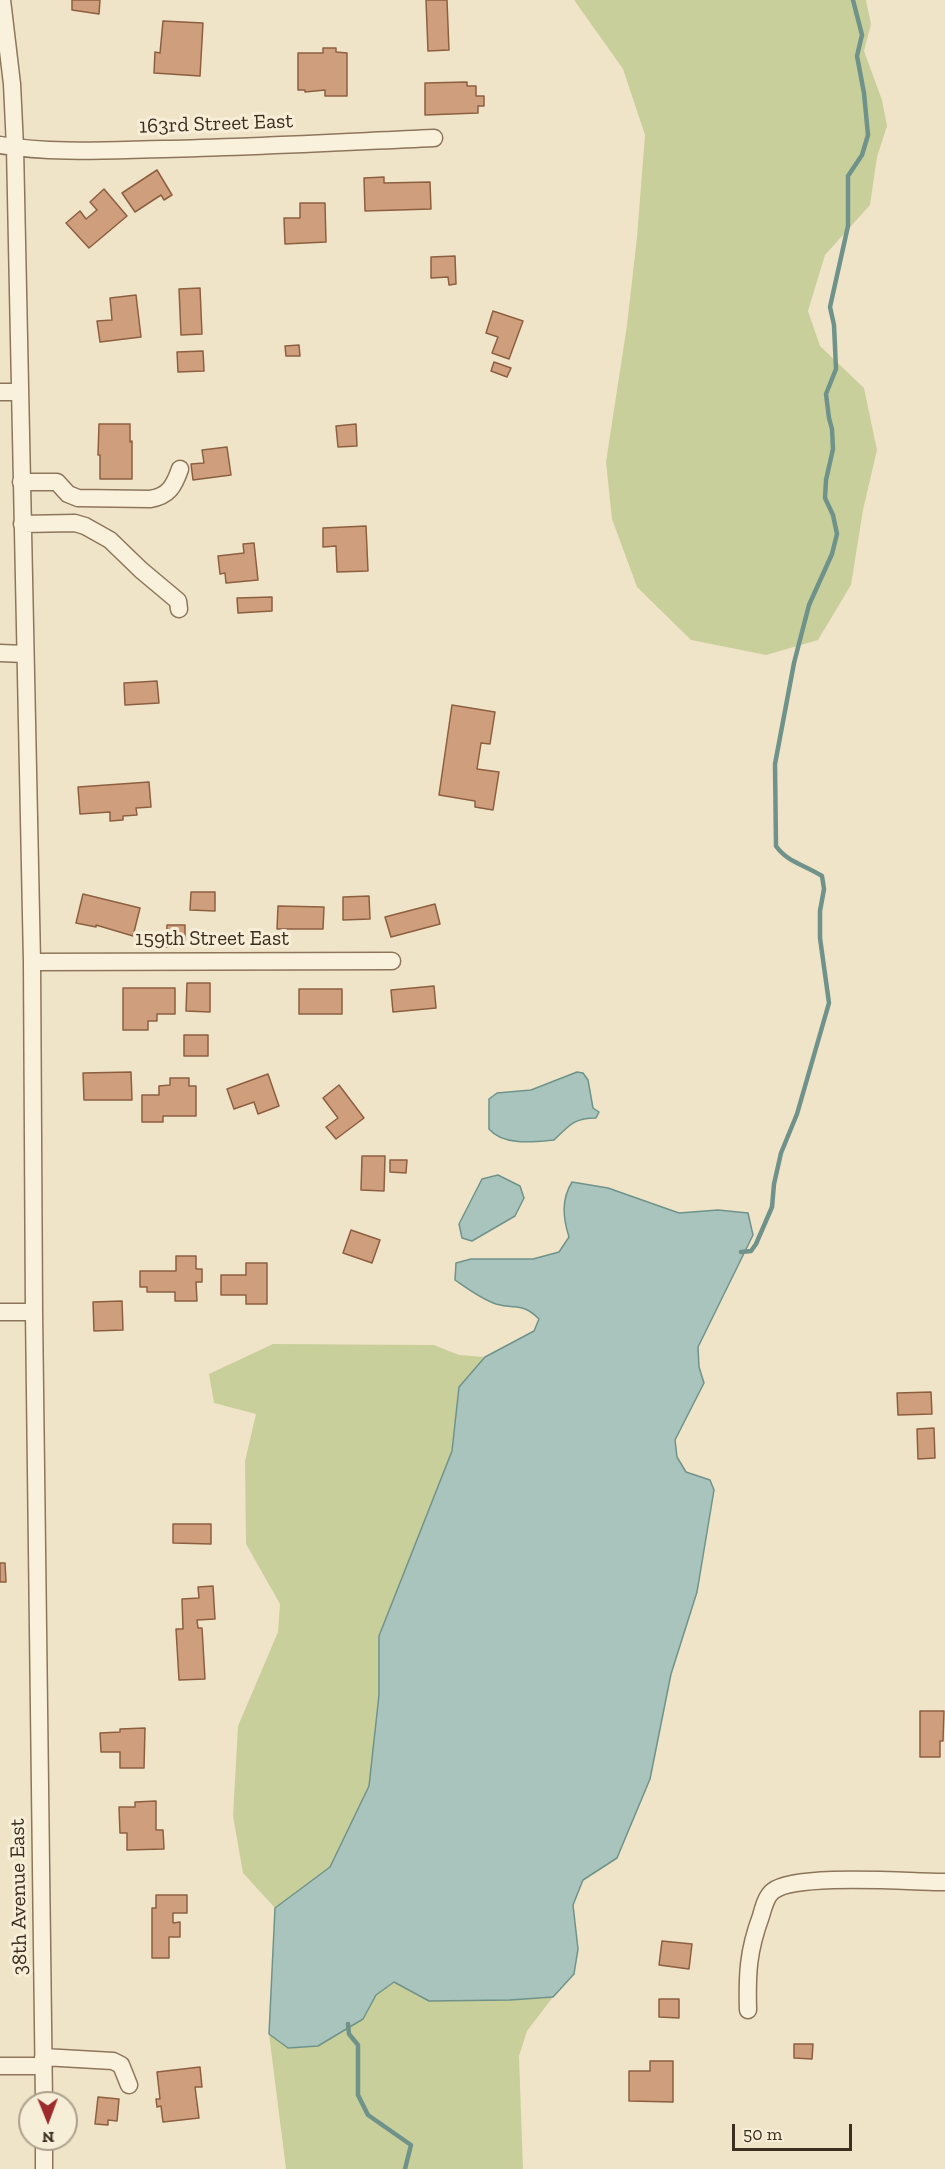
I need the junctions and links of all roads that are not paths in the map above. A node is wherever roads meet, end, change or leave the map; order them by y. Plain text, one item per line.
1 (2, 0) edge
2 (434, 138) dead end
3 (8, 146) edge
4 (0, 392) edge
5 (20, 392) junction
6 (180, 469) dead end
7 (21, 482) junction
8 (22, 524) junction
9 (179, 609) dead end
10 (0, 653) edge
11 (25, 654) junction
12 (392, 961) dead end
13 (32, 962) junction
14 (0, 1312) edge
15 (34, 1312) junction
16 (945, 1882) edge
17 (748, 2010) dead end
18 (43, 2061) junction
19 (0, 2066) edge
20 (129, 2085) dead end
21 (44, 2091) edge
22 (44, 2151) edge
23 (44, 2169) edge

1 - 3 street, 38th Avenue East
2 - 3 street, 163rd Street East
3 - 5 street, 38th Avenue East
4 - 5 street
5 - 7 street, 38th Avenue East
6 - 7 street
7 - 8 street, 38th Avenue East
8 - 9 street
8 - 11 street, 38th Avenue East
10 - 11 street
11 - 13 street, 38th Avenue East
12 - 13 street, 159th Street East
13 - 15 street, 38th Avenue East
14 - 15 street
15 - 18 street, 38th Avenue East
16 - 17 street
18 - 19 street
18 - 20 street
18 - 21 street, 38th Avenue East
22 - 23 street

